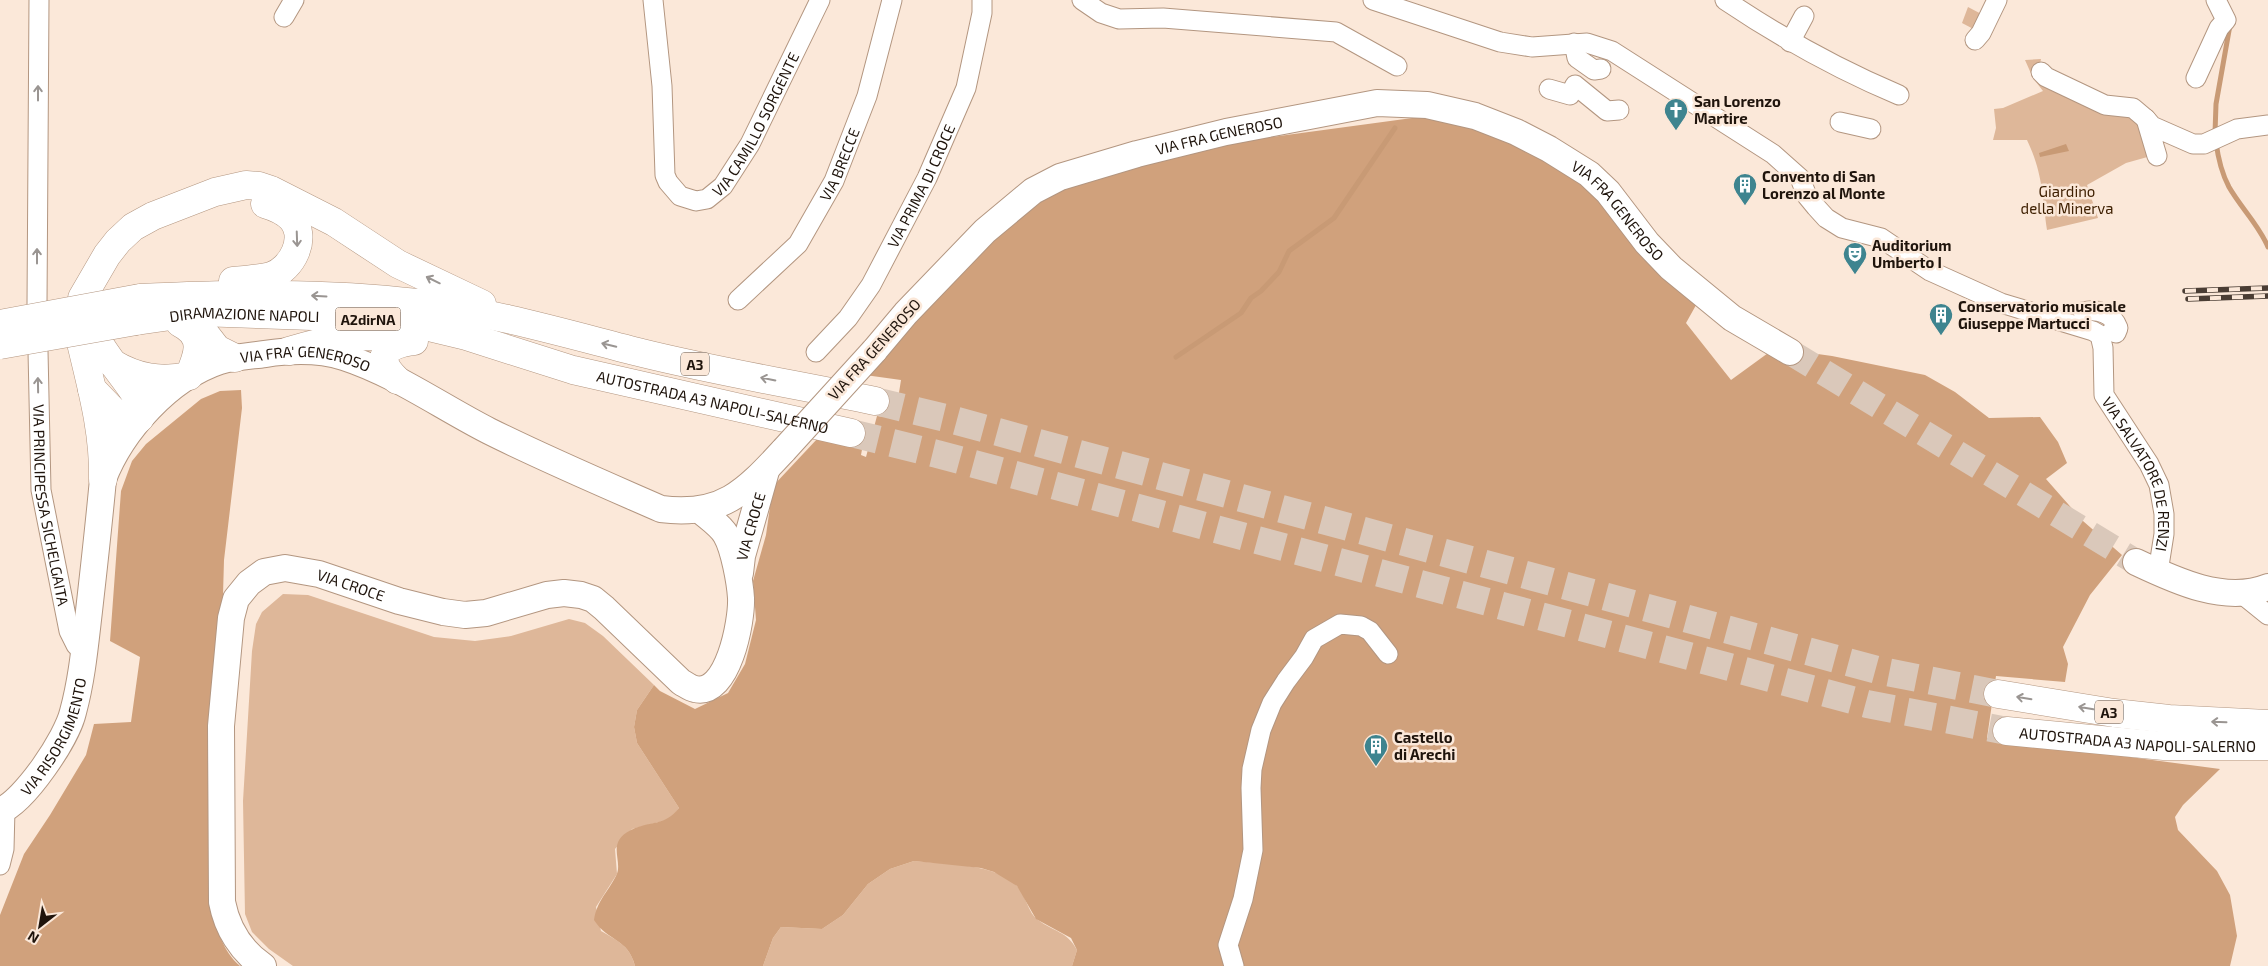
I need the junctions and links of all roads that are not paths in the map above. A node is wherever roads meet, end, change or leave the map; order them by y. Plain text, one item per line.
1 (39, 0) edge
2 (294, 0) edge
3 (653, 0) edge
4 (820, 0) edge
5 (892, 0) edge
6 (982, 0) edge
7 (1082, 0) edge
8 (1373, 0) edge
9 (1725, 0) edge
10 (1997, 0) edge
11 (2216, 0) edge
12 (1804, 16) dead end
13 (284, 17) dead end
14 (1172, 20) junction
15 (1119, 26) dead end
16 (1975, 40) dead end
17 (1790, 42) junction
18 (1574, 43) junction
19 (1397, 66) dead end
20 (1601, 69) dead end
21 (2041, 72) dead end
22 (2196, 78) dead end
23 (1549, 89) dead end
24 (1899, 95) dead end
25 (1619, 110) dead end
26 (2146, 119) junction
27 (1840, 122) dead end
28 (2268, 125) edge
29 (1865, 131) dead end
30 (2157, 156) dead end
31 (182, 206) junction
32 (87, 294) dead end
33 (738, 300) dead end
34 (37, 304) dead end
35 (2083, 312) dead end
36 (153, 315) junction
37 (524, 323) junction
38 (0, 324) edge
39 (2112, 331) dead end
40 (575, 336) joint
41 (414, 341) junction
42 (0, 344) edge
43 (96, 348) junction
44 (38, 351) dead end
45 (289, 351) junction
46 (816, 352) dead end
47 (1790, 352) tunnel mouth
48 (235, 358) junction
49 (573, 370) junction
50 (189, 376) junction
51 (397, 380) junction
52 (92, 389) junction
53 (875, 401) tunnel mouth
54 (137, 422) junction
55 (852, 433) tunnel mouth
56 (766, 469) junction
57 (103, 479) junction
58 (701, 511) junction
59 (2147, 567) joint
60 (739, 584) junction
61 (2268, 587) edge
62 (2242, 594) junction
63 (2268, 615) edge
64 (84, 653) junction
65 (1388, 654) dead end
66 (1998, 694) tunnel mouth
67 (2268, 724) edge
68 (2008, 731) tunnel mouth
69 (2268, 746) edge
70 (2, 810) edge
71 (0, 865) edge
72 (263, 966) edge
73 (1234, 966) edge

34 -> 1 street
2 - 13 street
3 - 4 street, VIA CAMILLO SORGENTE
5 - 33 street, VIA BRECCE
6 - 46 street, VIA PRIMA DI CROCE
7 - 14 street
8 - 18 street
9 - 17 street
10 - 16 street
11 - 22 street
12 - 17 street
14 - 15 street
14 - 19 street
17 - 24 street
18 - 20 street
18 - 59 street, VIA SALVATORE DE RENZI
21 - 26 street
23 - 25 street
26 - 28 street
26 - 30 street
27 - 29 street
31 - 32 highway
31 -> 36 highway
37 -> 31 highway
35 - 39 street
37 -> 36 highway, DIRAMAZIONE NAPOLI / A2dirNA
36 - 38 highway, DIRAMAZIONE NAPOLI / A2dirNA, bridge
36 - 42 highway, DIRAMAZIONE NAPOLI / A2dirNA, bridge
36 - 48 highway
36 - 49 highway, DIRAMAZIONE NAPOLI / A2dirNA
36 - 50 highway
37 - 40 highway, DIRAMAZIONE NAPOLI / A2dirNA
53 -> 40 highway, AUTOSTRADA A3 NAPOLI-SALERNO / A3
41 - 45 highway
41 - 49 highway
41 - 51 highway
43 - 50 highway
43 - 52 highway
43 - 54 highway
64 -> 44 street, VIA PRINCIPESSA SICHELGAITA
45 - 48 main road, VIA FRA' GENEROSO
45 - 51 main road, VIA FRA' GENEROSO
47 - 56 main road, VIA FRA GENEROSO, bridge
48 - 50 main road, VIA FRA' GENEROSO
49 - 55 highway, AUTOSTRADA A3 NAPOLI-SALERNO / A3
50 - 54 main road, VIA FRA' GENEROSO
51 - 58 main road, VIA FRA' GENEROSO
52 - 54 highway
52 - 57 highway
54 - 57 main road, VIA FRA' GENEROSO
56 - 58 main road, VIA FRA GENEROSO
56 - 60 main road, VIA CROCE
57 - 64 main road, VIA FRA' GENEROSO
58 - 60 main road, VIA CROCE
59 - 62 main road
60 - 72 main road, VIA CROCE
61 - 62 main road
62 - 63 street
64 - 70 main road, VIA RISORGIMENTO
65 - 73 street
67 -> 66 highway, AUTOSTRADA A3 NAPOLI-SALERNO / A3
68 - 69 highway, AUTOSTRADA A3 NAPOLI-SALERNO / A3
70 - 71 street

